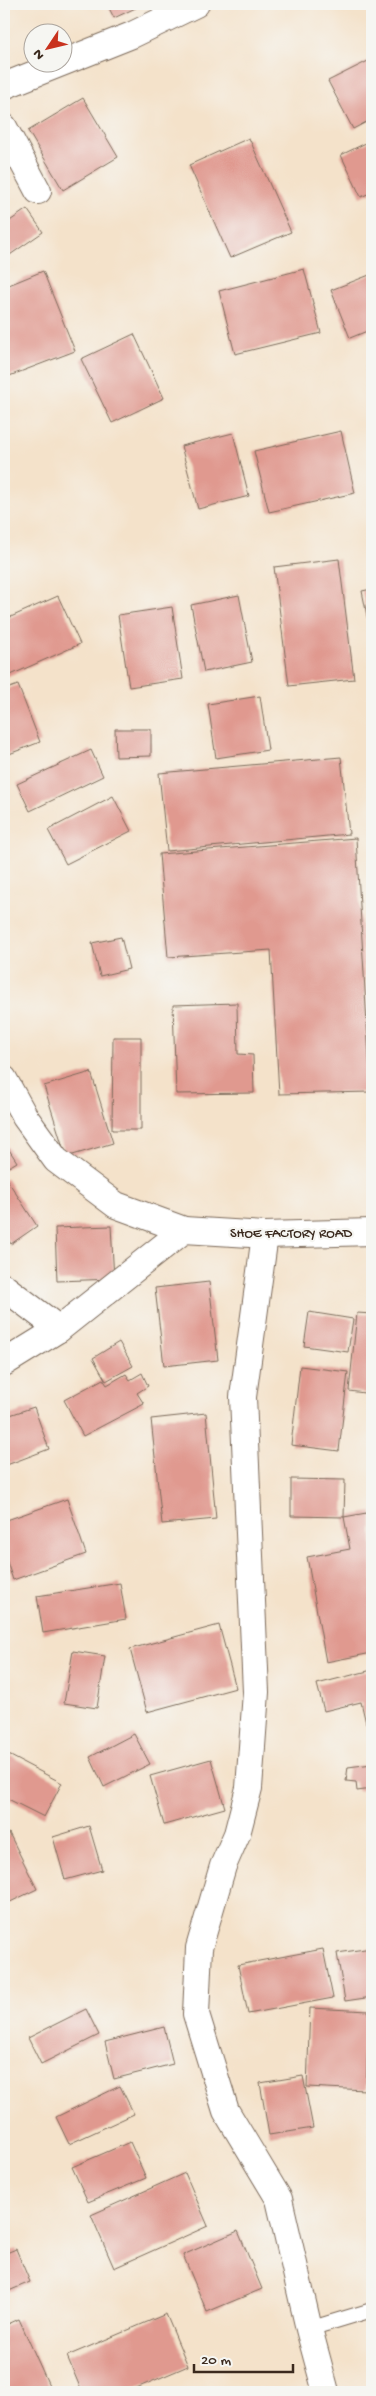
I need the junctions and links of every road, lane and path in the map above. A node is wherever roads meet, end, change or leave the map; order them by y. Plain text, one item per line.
1 (196, 4) edge
2 (4, 86) edge
3 (4, 127) edge
4 (38, 190) dead end
5 (4, 1079) edge
6 (184, 1230) junction
7 (372, 1232) edge
8 (265, 1235) junction
9 (4, 1287) edge
10 (59, 1329) junction
11 (4, 1363) edge
12 (372, 2310) edge
13 (309, 2330) junction
14 (326, 2392) edge

1 - 2 street
3 - 4 street
5 - 6 street, SHOE FACTORY ROAD
6 - 8 street, SHOE FACTORY ROAD
6 - 10 street
7 - 8 street, SHOE FACTORY ROAD
8 - 13 street
9 - 10 street
10 - 11 street
12 - 13 lane
13 - 14 street

